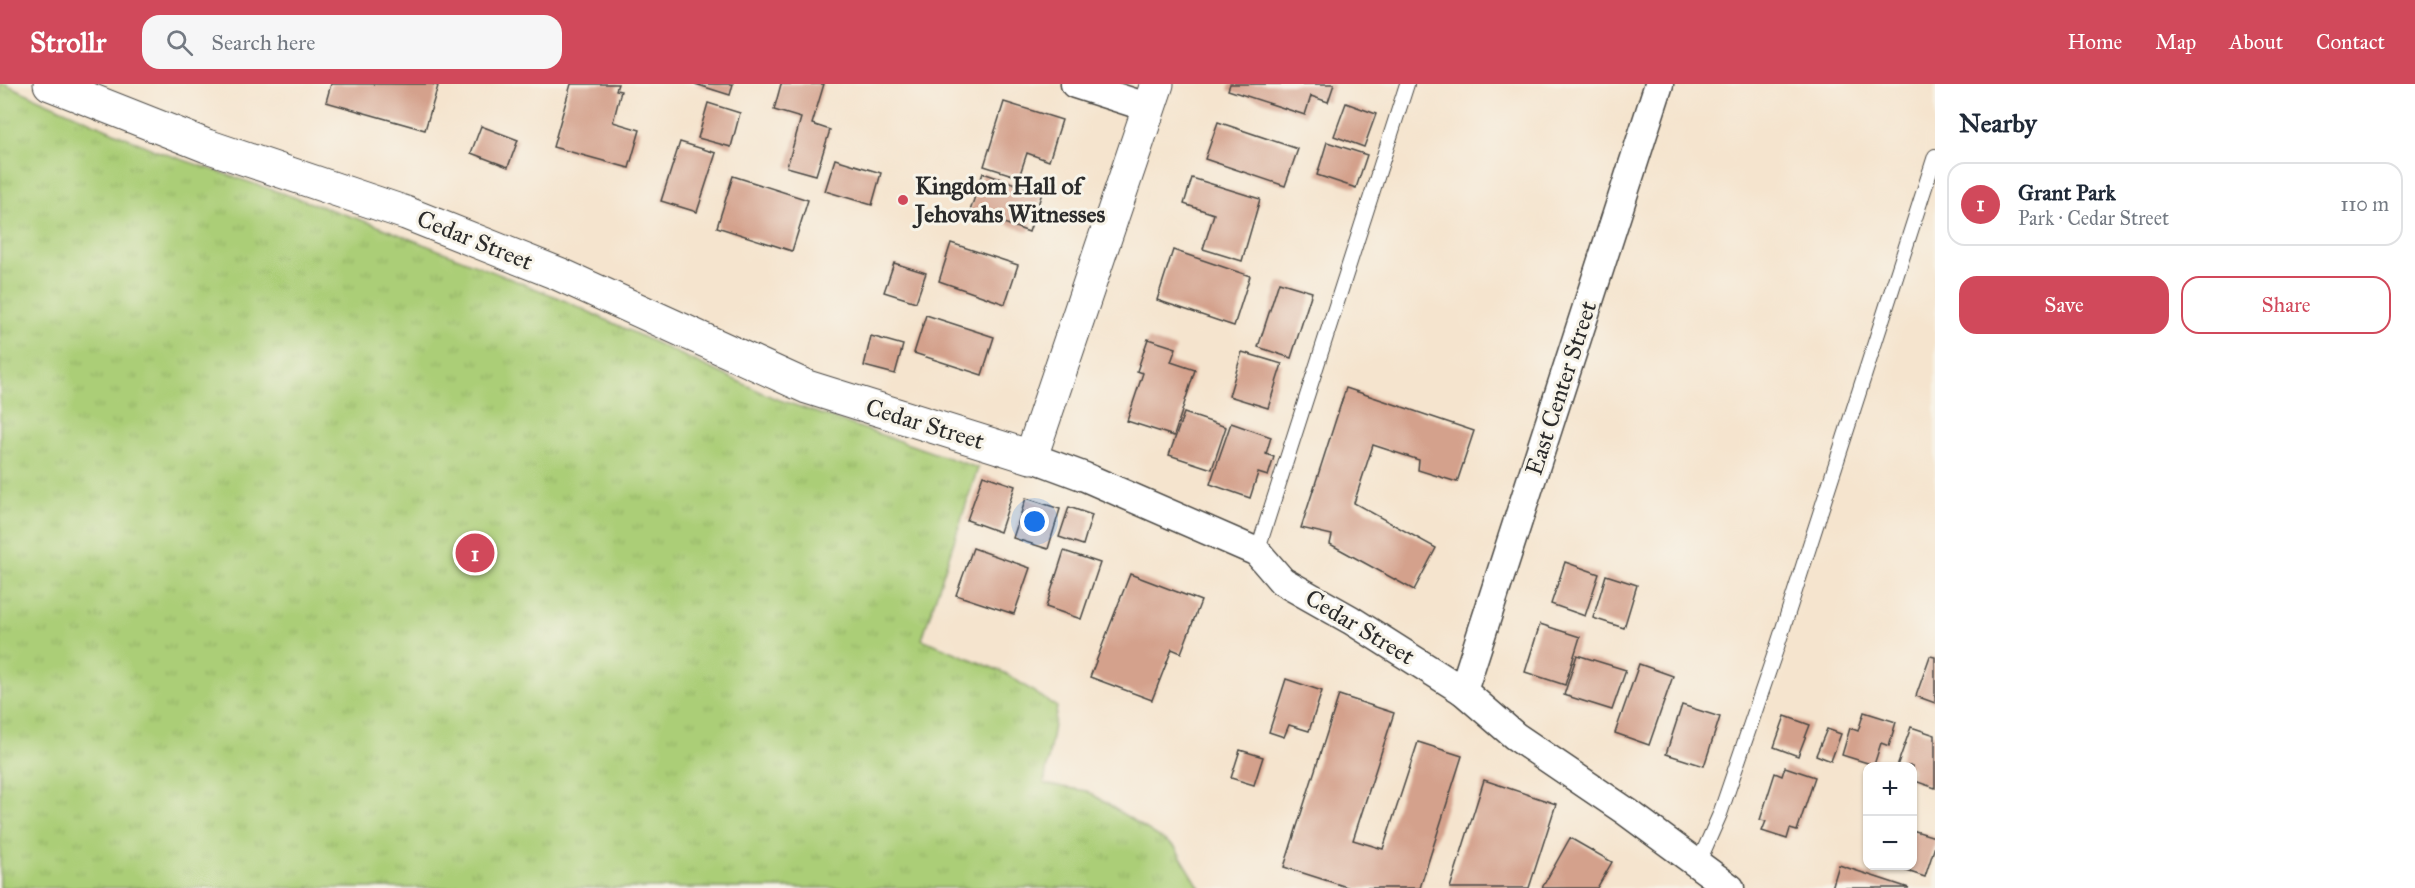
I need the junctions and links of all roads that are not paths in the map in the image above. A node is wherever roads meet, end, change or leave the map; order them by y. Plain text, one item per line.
1 (50, 84) edge
2 (1076, 84) edge
3 (1407, 84) edge
4 (1659, 84) edge
5 (1154, 96) edge
6 (1935, 156) edge
7 (1031, 457) junction
8 (1257, 552) junction
9 (1463, 691) junction
10 (1698, 864) junction
11 (1730, 888) edge

1 - 7 main road, Cedar Street
2 - 5 street
3 - 8 lane
4 - 9 street, East Center Street
5 - 7 main road
6 - 10 lane
7 - 8 street, Cedar Street
8 - 9 street, Cedar Street
9 - 10 street, Cedar Street
10 - 11 street, Cedar Street

